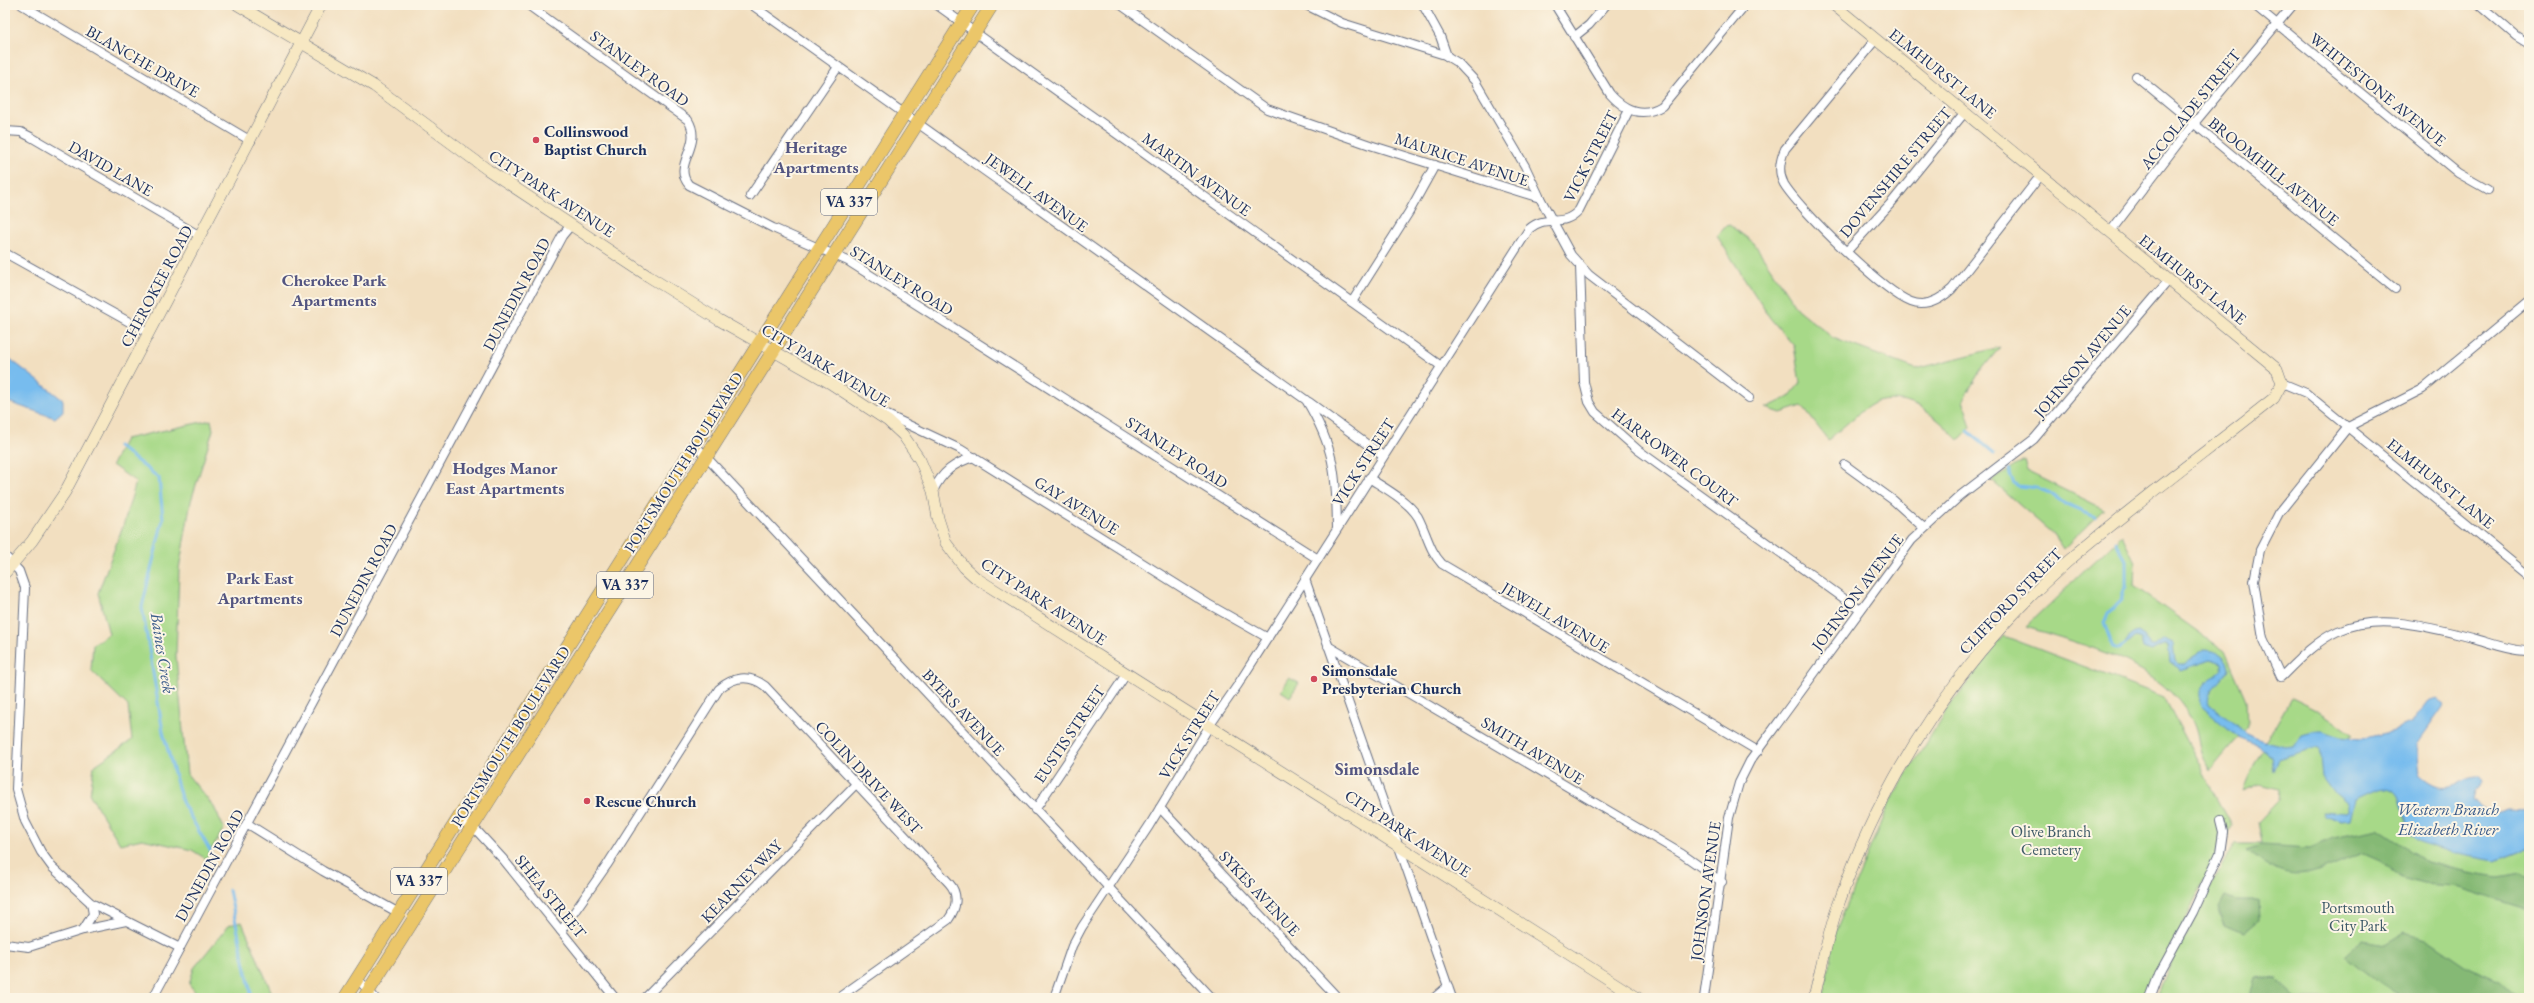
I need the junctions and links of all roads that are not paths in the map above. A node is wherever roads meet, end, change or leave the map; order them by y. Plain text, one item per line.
1 (22, 5) edge
2 (238, 5) edge
3 (321, 5) edge
4 (528, 5) edge
5 (752, 5) edge
6 (937, 5) edge
7 (973, 5) edge
8 (992, 5) edge
9 (1121, 5) edge
10 (1306, 5) edge
11 (1423, 5) edge
12 (1555, 5) edge
13 (1606, 5) edge
14 (1745, 5) edge
15 (1834, 5) edge
16 (2254, 5) edge
17 (2293, 5) edge
18 (2480, 5) edge
19 (962, 22) junction
20 (2277, 24) junction
21 (975, 32) junction
22 (1574, 37) junction
23 (1876, 39) junction
24 (301, 43) junction
25 (2529, 44) edge
26 (1447, 56) junction
27 (838, 67) junction
28 (2136, 76) dead end
29 (1629, 110) junction
30 (1965, 112) junction
31 (905, 114) junction
32 (917, 123) junction
33 (2194, 124) junction
34 (5, 131) edge
35 (251, 141) junction
36 (1435, 166) junction
37 (2041, 175) junction
38 (2488, 190) dead end
39 (750, 196) dead end
40 (1540, 198) junction
41 (1550, 220) junction
42 (572, 225) junction
43 (2110, 232) junction
44 (200, 236) junction
45 (819, 250) junction
46 (1847, 251) junction
47 (5, 253) edge
48 (835, 256) junction
49 (1580, 266) junction
50 (2169, 280) junction
51 (2395, 289) dead end
52 (2529, 301) edge
53 (1352, 302) junction
54 (149, 333) junction
55 (761, 342) junction
56 (774, 350) junction
57 (1440, 366) junction
58 (2282, 383) junction
59 (1749, 398) dead end
60 (1306, 400) junction
61 (866, 406) junction
62 (2348, 427) junction
63 (695, 445) junction
64 (1383, 456) junction
65 (706, 457) junction
66 (974, 457) junction
67 (1845, 465) dead end
68 (1369, 478) junction
69 (933, 491) junction
70 (1337, 528) junction
71 (1924, 528) junction
72 (1318, 559) junction
73 (9, 560) edge
74 (5, 572) edge
75 (2529, 576) edge
76 (1305, 579) junction
77 (1860, 610) junction
78 (1268, 638) junction
79 (1328, 646) junction
80 (2529, 652) edge
81 (1127, 673) junction
82 (1210, 725) junction
83 (1758, 751) junction
84 (856, 784) junction
85 (1160, 808) junction
86 (1035, 810) junction
87 (458, 818) junction
88 (2220, 820) dead end
89 (248, 824) junction
90 (472, 827) junction
91 (1396, 844) junction
92 (1722, 882) junction
93 (1108, 887) junction
94 (91, 903) junction
95 (399, 914) junction
96 (126, 921) junction
97 (83, 930) junction
98 (561, 931) junction
99 (5, 944) edge
100 (180, 948) junction
101 (358, 978) junction
102 (1448, 986) junction
103 (369, 996) edge
104 (153, 998) edge
105 (345, 998) edge
106 (615, 998) edge
107 (645, 998) edge
108 (838, 998) edge
109 (1054, 998) edge
110 (1212, 998) edge
111 (1338, 998) edge
112 (1434, 998) edge
113 (1452, 998) edge
114 (1638, 998) edge
115 (1704, 998) edge
116 (1814, 998) edge
117 (2150, 998) edge

1 - 35 street, BLANCHE DRIVE
2 - 24 street, CITY PARK AVENUE
3 - 24 street, CHEROKEE ROAD
4 - 45 street, STANLEY ROAD
5 - 27 street, JEWELL AVENUE
6 - 19 street, MARTIN AVENUE
7 - 19 main road, PORTSMOUTH BOULEVARD / VA 337
8 - 21 main road, PORTSMOUTH BOULEVARD / VA 337
9 - 36 street, MAURICE AVENUE
10 - 26 street
11 - 26 street
12 - 22 street
13 - 22 street
14 - 29 street, VICK STREET
15 - 23 street, ELMHURST LANE
16 - 20 street, WHITESTONE AVENUE
17 - 20 street, ACCOLADE STREET
18 - 25 street
19 - 21 street, MARTIN AVENUE
19 - 31 main road, PORTSMOUTH BOULEVARD / VA 337
20 - 33 street, ACCOLADE STREET
20 - 38 street, WHITESTONE AVENUE
21 - 32 main road, PORTSMOUTH BOULEVARD / VA 337
21 - 53 street, MARTIN AVENUE
22 - 29 street
23 - 30 street, ELMHURST LANE
23 - 46 street
24 - 35 street, CHEROKEE ROAD
24 - 42 street, CITY PARK AVENUE
26 - 40 street
27 - 31 street, JEWELL AVENUE
27 - 39 street
28 - 33 street, BROOMHILL AVENUE
29 - 41 street, VICK STREET
30 - 37 street, ELMHURST LANE
30 - 46 street, DOVENSHIRE STREET
31 - 32 street, JEWELL AVENUE
31 - 45 main road, PORTSMOUTH BOULEVARD / VA 337
32 - 48 main road, PORTSMOUTH BOULEVARD / VA 337
32 - 60 street, JEWELL AVENUE
33 - 43 street, ACCOLADE STREET
33 - 51 street, BROOMHILL AVENUE
34 - 44 street, DAVID LANE
35 - 44 street, CHEROKEE ROAD
36 - 40 street, MAURICE AVENUE
36 - 53 street
37 - 43 street, ELMHURST LANE
37 - 46 street
40 - 41 street, MAURICE AVENUE
41 - 49 street, MAURICE AVENUE
41 - 57 street, VICK STREET
42 - 55 street, CITY PARK AVENUE
42 - 89 street, DUNEDIN ROAD
43 - 50 street, ELMHURST LANE
44 - 54 street, CHEROKEE ROAD
45 - 48 street, STANLEY ROAD
45 - 55 main road, PORTSMOUTH BOULEVARD / VA 337
47 - 54 street
48 - 56 main road, PORTSMOUTH BOULEVARD / VA 337
48 - 72 street, STANLEY ROAD
49 - 59 street, MAURICE AVENUE
49 - 77 street, HARROWER COURT
50 - 58 street, ELMHURST LANE
50 - 71 street, JOHNSON AVENUE
52 - 62 street
53 - 57 street, MARTIN AVENUE
54 - 73 street, CHEROKEE ROAD
55 - 56 street, CITY PARK AVENUE
55 - 63 main road, PORTSMOUTH BOULEVARD / VA 337
56 - 61 street, CITY PARK AVENUE
56 - 65 main road, PORTSMOUTH BOULEVARD / VA 337
57 - 64 street, VICK STREET
58 - 62 street, ELMHURST LANE
58 - 116 street, CLIFFORD STREET
60 - 64 street, JEWELL AVENUE
60 - 70 street, JEWELL AVENUE
61 - 66 street, GAY AVENUE
61 - 69 street, CITY PARK AVENUE
62 - 75 street, ELMHURST LANE
62 - 80 street
63 - 65 street, BYERS AVENUE
63 - 87 main road, PORTSMOUTH BOULEVARD / VA 337
64 - 68 street, VICK STREET
65 - 86 street, BYERS AVENUE
65 - 90 main road, PORTSMOUTH BOULEVARD / VA 337
66 - 69 street
66 - 78 street, GAY AVENUE
67 - 71 street
68 - 70 street, VICK STREET
68 - 83 street, JEWELL AVENUE
69 - 81 street, CITY PARK AVENUE
70 - 72 street, VICK STREET
71 - 77 street, JOHNSON AVENUE
72 - 76 street, VICK STREET
73 - 74 street, CHEROKEE ROAD
73 - 94 street
76 - 78 street, VICK STREET
76 - 79 street
77 - 83 street, JOHNSON AVENUE
78 - 82 street, VICK STREET
79 - 91 street
79 - 92 street, SMITH AVENUE
81 - 82 street, CITY PARK AVENUE
81 - 86 street, EUSTIS STREET
82 - 85 street, VICK STREET
82 - 91 street, CITY PARK AVENUE
83 - 92 street, JOHNSON AVENUE
84 - 98 street, COLIN DRIVE WEST
84 - 107 street, KEARNEY WAY
84 - 108 street, COLIN DRIVE WEST
85 - 93 street, VICK STREET
85 - 111 street, SYKES AVENUE
86 - 93 street, BYERS AVENUE
87 - 90 street, SHEA STREET
87 - 95 main road, PORTSMOUTH BOULEVARD / VA 337
88 - 117 street
89 - 95 street
89 - 100 street, DUNEDIN ROAD
90 - 98 street, SHEA STREET
90 - 103 main road, PORTSMOUTH BOULEVARD / VA 337
91 - 102 street
91 - 114 street, CITY PARK AVENUE
92 - 115 street, JOHNSON AVENUE
93 - 109 street, VICK STREET
93 - 110 street, BYERS AVENUE
94 - 96 street
94 - 97 street
95 - 101 main road, PORTSMOUTH BOULEVARD / VA 337
96 - 97 street
96 - 100 street
97 - 99 street
98 - 106 street, SHEA STREET
100 - 104 street, DUNEDIN ROAD
101 - 103 street
101 - 105 main road, PORTSMOUTH BOULEVARD / VA 337
102 - 112 street
102 - 113 street

